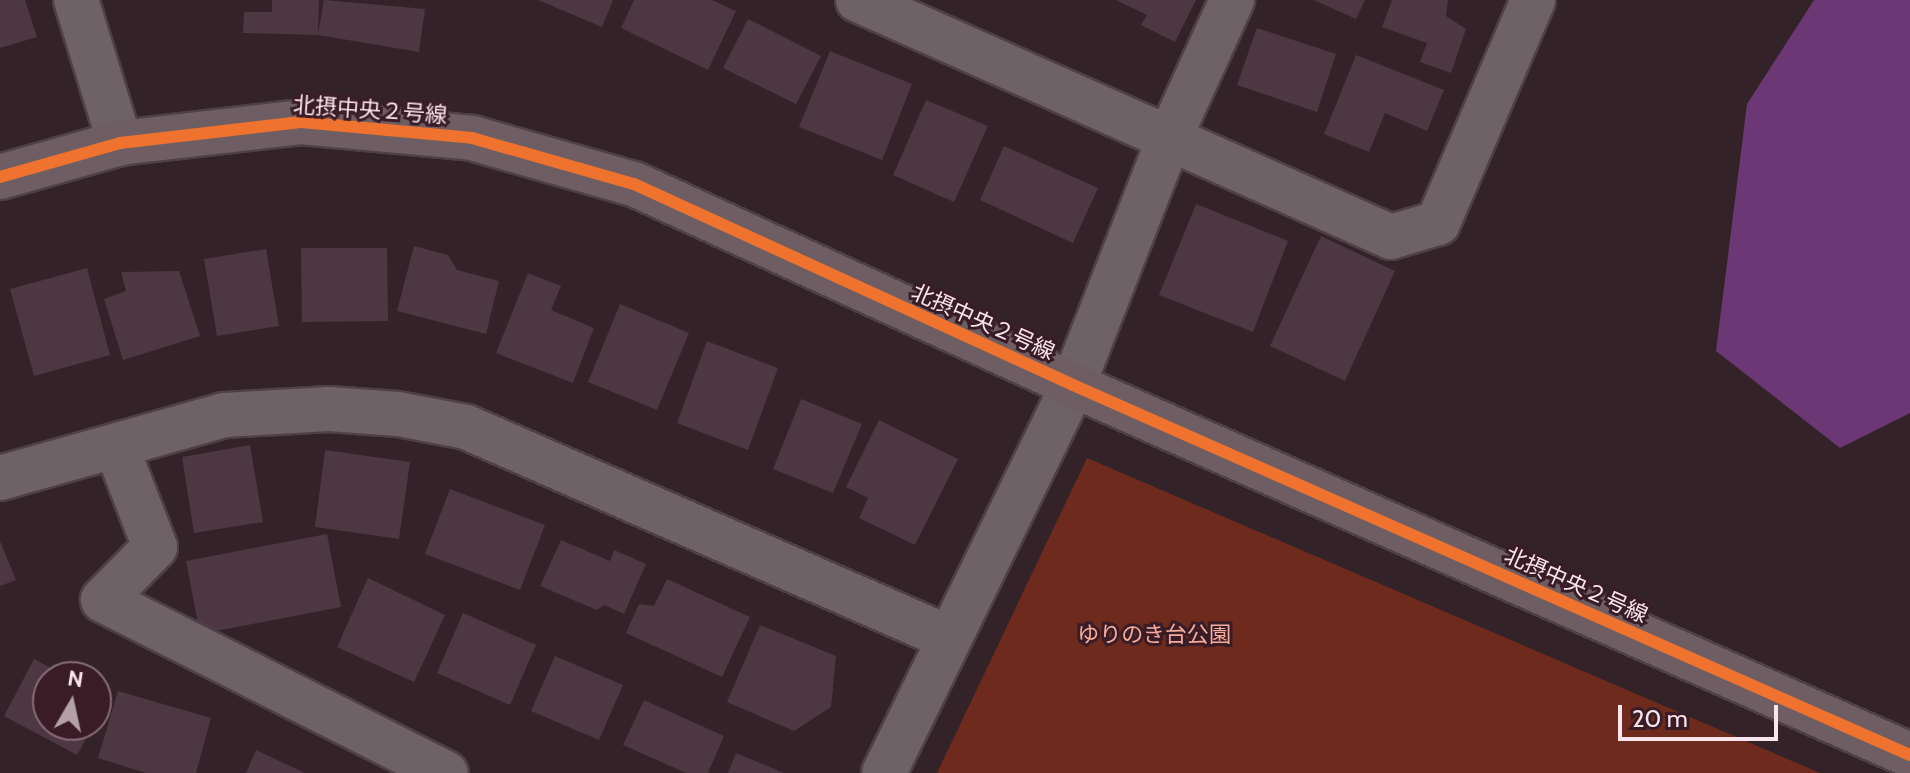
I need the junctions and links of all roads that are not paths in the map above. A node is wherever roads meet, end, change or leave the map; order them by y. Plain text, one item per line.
1 (76, 0) edge
2 (858, 0) edge
3 (1232, 0) edge
4 (1533, 0) edge
5 (1169, 139) junction
6 (120, 143) junction
7 (0, 177) edge
8 (1073, 385) junction
9 (116, 446) junction
10 (0, 478) edge
11 (947, 637) junction
12 (1910, 755) edge
13 (446, 773) edge
14 (884, 773) edge

1 - 6 street
2 - 5 street
3 - 5 street
4 - 5 street
5 - 8 street
6 - 7 street, 北摂中央２号線
6 - 8 street, 北摂中央２号線
8 - 11 street
8 - 12 street, 北摂中央２号線
9 - 10 street
9 - 11 street
9 - 13 street
11 - 14 street

